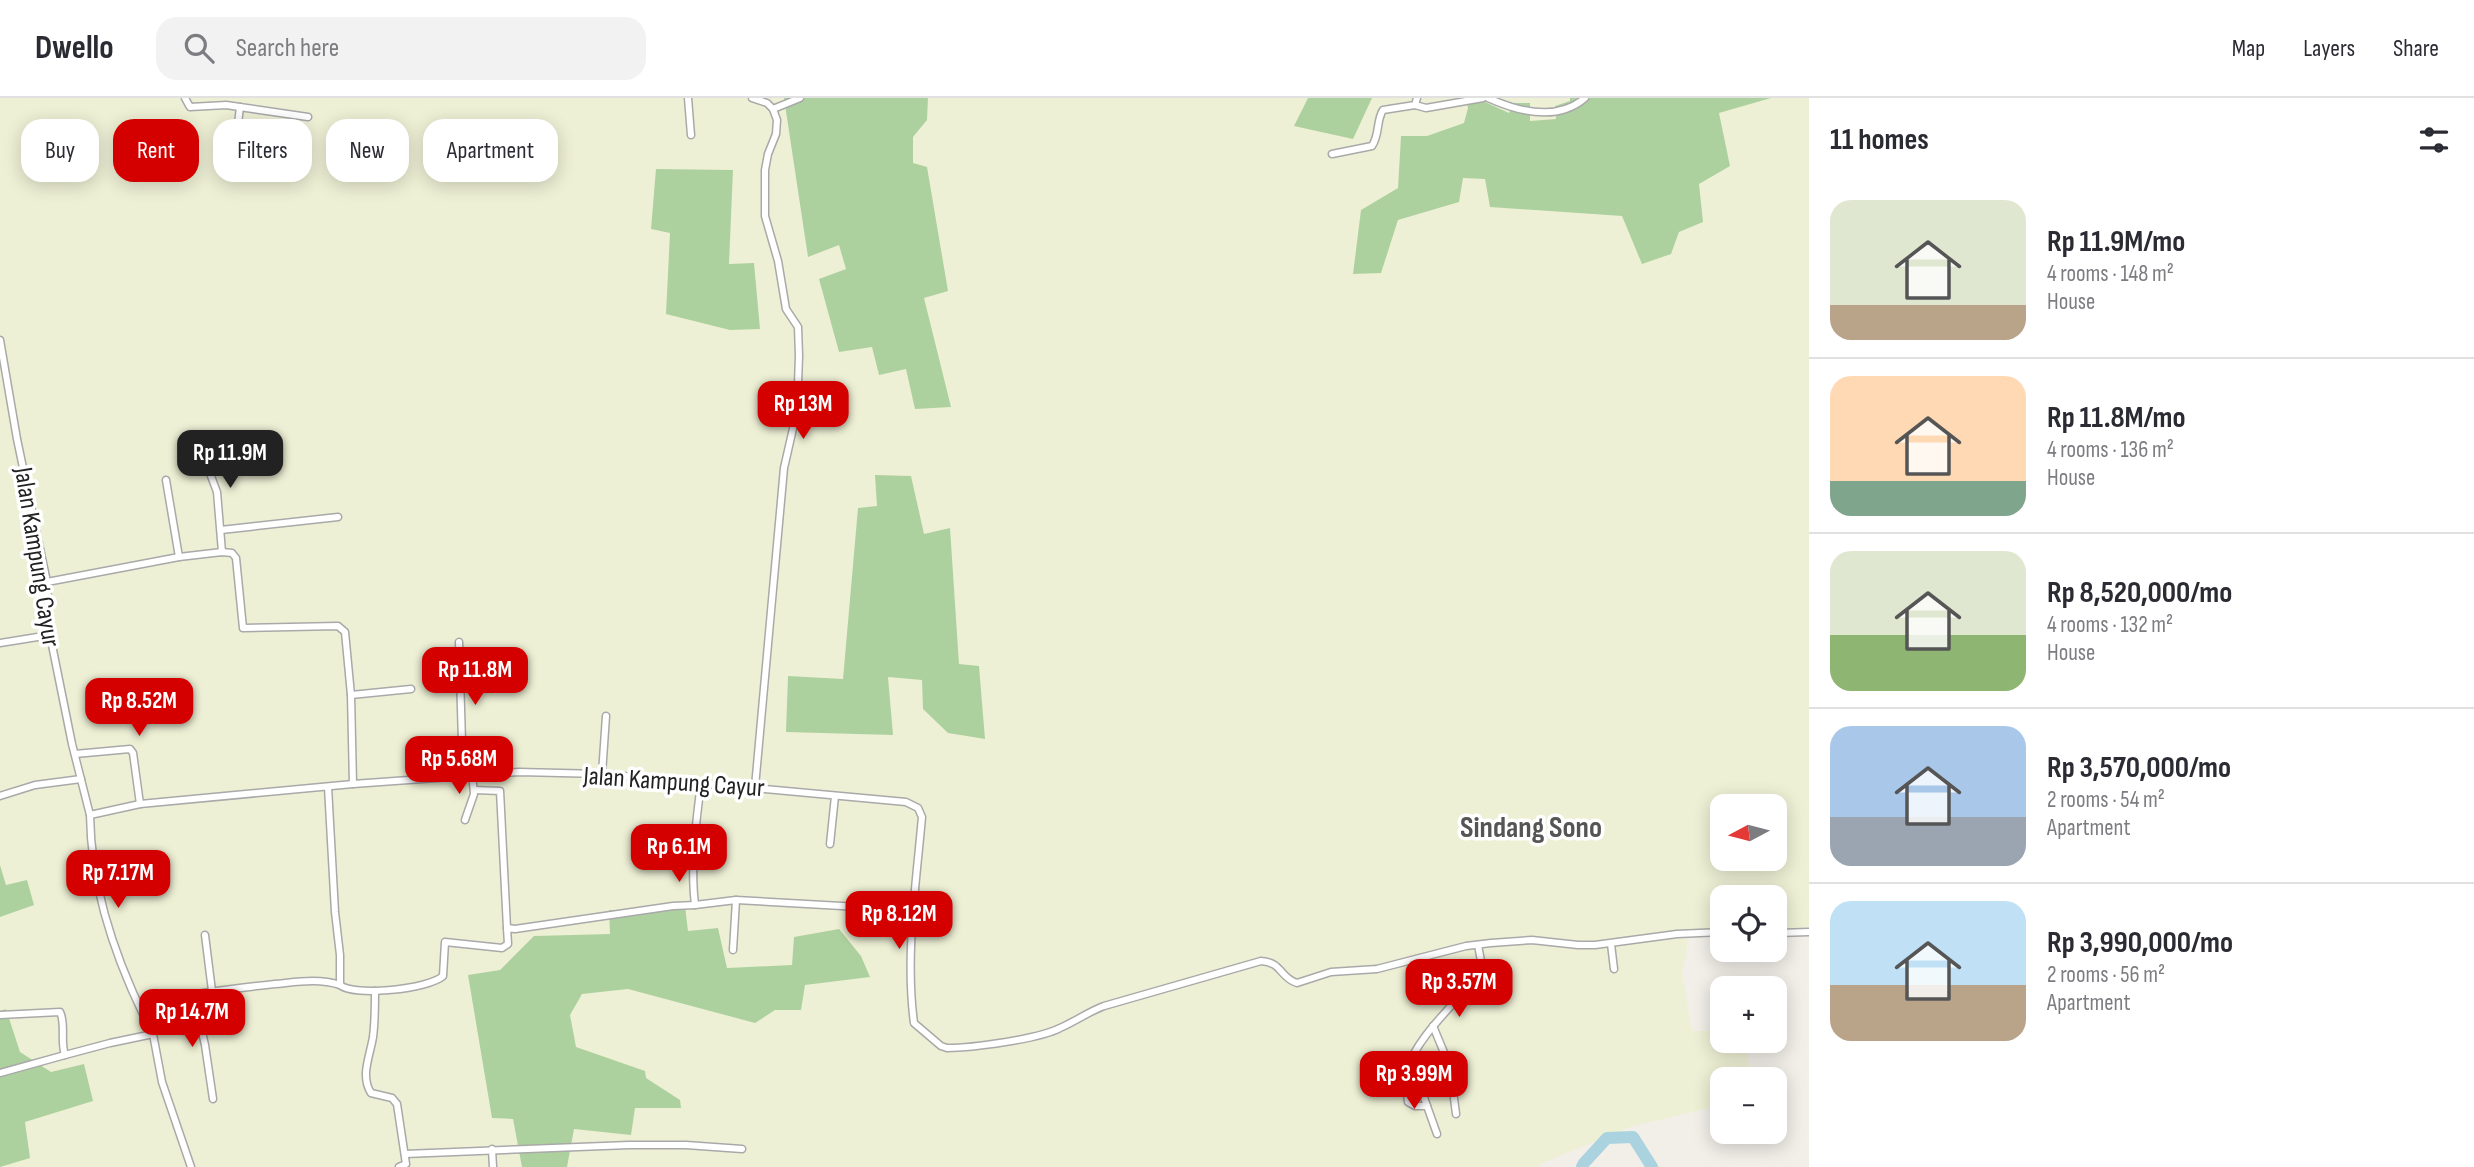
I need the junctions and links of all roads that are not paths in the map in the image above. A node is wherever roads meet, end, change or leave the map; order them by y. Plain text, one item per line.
1 (185, 98) edge
2 (688, 98) edge
3 (752, 98) edge
4 (800, 98) edge
5 (1483, 98) edge
6 (1488, 98) edge
7 (1585, 98) edge
8 (1416, 102) edge
9 (240, 107) junction
10 (773, 109) junction
11 (307, 117) dead end
12 (239, 119) edge
13 (691, 135) dead end
14 (1332, 154) dead end
15 (0, 340) edge
16 (196, 436) dead end
17 (166, 480) dead end
18 (338, 517) dead end
19 (221, 530) junction
20 (222, 552) junction
21 (179, 557) junction
22 (47, 582) junction
23 (50, 635) junction
24 (459, 642) dead end
25 (0, 643) edge
26 (411, 689) dead end
27 (351, 695) junction
28 (606, 716) dead end
29 (75, 754) junction
30 (602, 774) junction
31 (469, 775) junction
32 (81, 779) junction
33 (701, 783) junction
34 (352, 784) junction
35 (328, 787) junction
36 (755, 787) junction
37 (474, 790) junction
38 (0, 796) edge
39 (835, 796) junction
40 (140, 804) junction
41 (90, 814) junction
42 (464, 820) dead end
43 (830, 844) dead end
44 (736, 901) junction
45 (695, 905) junction
46 (913, 910) junction
47 (507, 928) junction
48 (1809, 932) edge
49 (1710, 933) edge
50 (1787, 933) edge
51 (205, 935) dead end
52 (1611, 944) junction
53 (1478, 945) junction
54 (733, 950) dead end
55 (1614, 969) dead end
56 (340, 985) junction
57 (375, 991) junction
58 (212, 992) junction
59 (193, 994) junction
60 (140, 1006) junction
61 (0, 1015) edge
62 (1433, 1026) junction
63 (153, 1034) junction
64 (65, 1055) junction
65 (0, 1073) edge
66 (1406, 1078) junction
67 (213, 1100) dead end
68 (1427, 1106) junction
69 (1456, 1114) dead end
70 (1437, 1134) dead end
71 (492, 1149) junction
72 (742, 1149) dead end
73 (405, 1154) junction
74 (404, 1166) edge
75 (191, 1167) edge
76 (493, 1167) edge

1 - 9 street
2 - 13 street
3 - 10 street
4 - 10 street
5 - 8 street
6 - 7 street
8 - 14 street
9 - 11 street
9 - 12 street
10 - 36 street
15 - 22 street, Jalan Kampung Cayur
16 - 19 street
17 - 21 street
18 - 19 street
19 - 20 street
20 - 21 street
20 - 27 street
21 - 22 street
22 - 23 street, Jalan Kampung Cayur
23 - 25 street
23 - 29 street, Jalan Kampung Cayur
24 - 31 street
26 - 27 street
27 - 34 street
28 - 30 street
29 - 32 street, Jalan Kampung Cayur
29 - 40 street
30 - 31 street, Jalan Kampung Cayur
30 - 33 street, Jalan Kampung Cayur
31 - 34 street, Jalan Kampung Cayur
31 - 37 street
32 - 38 street
32 - 41 street, Jalan Kampung Cayur
33 - 36 street, Jalan Kampung Cayur
33 - 45 street
34 - 35 street, Jalan Kampung Cayur
35 - 40 street, Jalan Kampung Cayur
35 - 56 street
36 - 39 street, Jalan Kampung Cayur
37 - 42 street
37 - 47 street
39 - 43 street
39 - 46 street, Jalan Kampung Cayur
40 - 41 street, Jalan Kampung Cayur
41 - 60 street, Jalan Kampung Cayur
44 - 45 street
44 - 46 street
44 - 54 street
45 - 47 street
46 - 53 street
47 - 57 street
48 - 50 street
49 - 52 street
51 - 58 street
52 - 53 street
52 - 55 street
53 - 62 street
56 - 57 street
56 - 58 street
57 - 73 street
58 - 59 street
59 - 60 street
59 - 67 street
60 - 63 street, Jalan Kampung Cayur
61 - 64 street
62 - 66 street
62 - 69 street
63 - 64 street
63 - 75 street, Jalan Kampung Cayur
64 - 65 street
66 - 68 street
66 - 68 street
68 - 70 street
71 - 72 street
71 - 73 street
71 - 76 street
73 - 74 street

